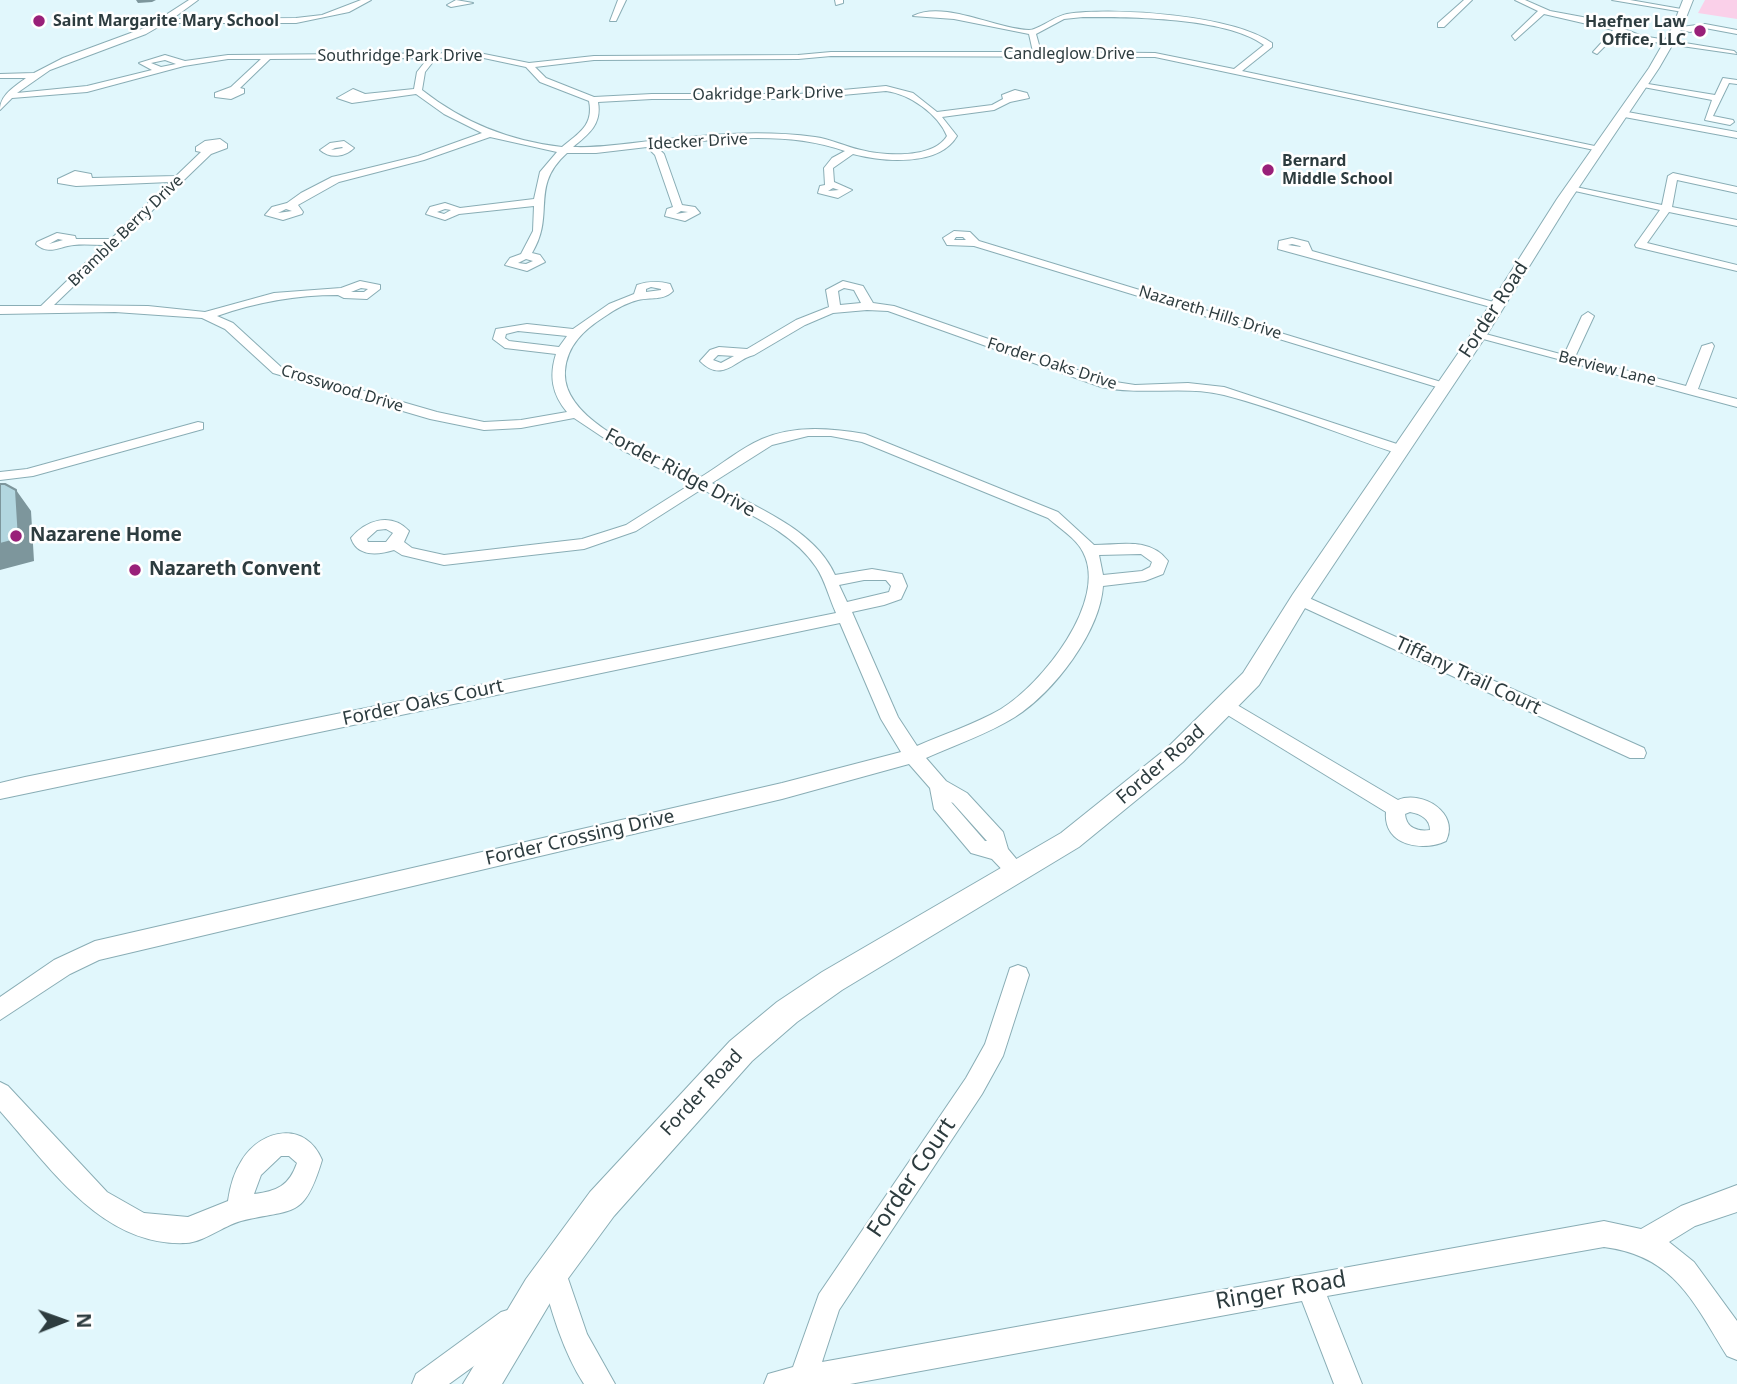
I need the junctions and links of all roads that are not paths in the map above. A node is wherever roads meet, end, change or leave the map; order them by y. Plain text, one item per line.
1 (194, 0) edge
2 (367, 0) edge
3 (622, 0) edge
4 (1468, 0) edge
5 (1519, 0) edge
6 (1616, 0) edge
7 (1543, 11) junction
8 (934, 16) dead end
9 (613, 19) dead end
10 (1680, 19) edge
11 (163, 21) junction
12 (1737, 24) edge
13 (1441, 25) dead end
14 (1617, 30) junction
15 (1737, 32) edge
16 (1032, 33) junction
17 (1515, 38) dead end
18 (1597, 52) dead end
19 (1037, 54) junction
20 (1734, 54) edge
21 (269, 56) junction
22 (433, 56) junction
23 (184, 64) junction
24 (529, 65) junction
25 (163, 71) junction
26 (1236, 72) junction
27 (36, 75) junction
28 (1730, 75) edge
29 (0, 76) edge
30 (1737, 82) edge
31 (1642, 86) junction
32 (234, 89) dead end
33 (418, 91) junction
34 (8, 96) junction
35 (361, 97) dead end
36 (1718, 98) junction
37 (1009, 99) dead end
38 (593, 100) junction
39 (0, 107) edge
40 (1622, 114) junction
41 (934, 115) junction
42 (1737, 124) edge
43 (488, 134) junction
44 (1737, 135) edge
45 (649, 144) junction
46 (1599, 148) junction
47 (566, 150) junction
48 (208, 151) dead end
49 (852, 151) junction
50 (340, 153) dead end
51 (358, 172) junction
52 (179, 179) junction
53 (83, 181) dead end
54 (830, 186) dead end
55 (1571, 189) junction
56 (1737, 192) edge
57 (538, 202) junction
58 (290, 206) dead end
59 (678, 208) dead end
60 (1666, 209) junction
61 (457, 211) dead end
62 (1737, 223) edge
63 (68, 242) dead end
64 (113, 242) junction
65 (975, 243) dead end
66 (1304, 252) dead end
67 (525, 256) dead end
68 (1737, 268) edge
69 (343, 291) dead end
70 (639, 296) dead end
71 (868, 305) junction
72 (1498, 305) junction
73 (835, 308) junction
74 (0, 310) edge
75 (43, 310) junction
76 (208, 315) junction
77 (1588, 316) dead end
78 (576, 333) junction
79 (1478, 336) junction
80 (1708, 346) dead end
81 (563, 351) junction
82 (741, 354) dead end
83 (1568, 360) junction
84 (1444, 385) junction
85 (1691, 391) junction
86 (1737, 403) edge
87 (576, 415) junction
88 (198, 426) dead end
89 (1401, 450) junction
90 (0, 476) edge
91 (701, 484) junction
92 (394, 543) dead end
93 (1090, 550) junction
94 (831, 581) junction
95 (1097, 581) junction
96 (1300, 599) junction
97 (845, 612) junction
98 (1227, 706) junction
99 (1637, 752) dead end
100 (913, 756) junction
101 (0, 791) edge
102 (1397, 808) dead end
103 (1018, 873) junction
104 (1018, 975) dead end
105 (0, 1010) edge
106 (0, 1094) edge
107 (1737, 1198) edge
108 (240, 1209) dead end
109 (1645, 1241) junction
110 (553, 1270) junction
111 (1310, 1286) junction
112 (523, 1313) junction
113 (1737, 1346) edge
114 (793, 1383) edge
115 (426, 1384) edge
116 (481, 1384) edge
117 (601, 1384) edge
118 (1348, 1384) edge

1 - 11 street
2 - 11 street
3 - 9 street
4 - 13 street
5 - 7 street
6 - 10 street
7 - 14 street
7 - 17 street
8 - 16 street
10 - 12 street
10 - 14 street
10 - 15 street
10 - 20 street
10 - 31 main road, Forder Road
11 - 27 street
14 - 18 street
16 - 19 street
16 - 26 street
19 - 24 street, Candleglow Drive
19 - 26 street, Candleglow Drive
21 - 22 street, Southridge Park Drive
21 - 23 street, Southridge Park Drive
21 - 32 street
22 - 24 street, Southridge Park Drive
22 - 33 street
23 - 25 street, Southridge Park Drive
23 - 25 street, Southridge Park Drive
24 - 38 street, Southridge Park Drive
25 - 34 street, Southridge Park Drive
26 - 46 street, Candleglow Drive
27 - 29 street
27 - 34 street
28 - 30 street
28 - 36 street
31 - 36 street
31 - 40 main road, Forder Road
33 - 35 street
33 - 43 street, Idecker Drive
34 - 39 street
36 - 42 street
37 - 41 street
38 - 41 street, Oakridge Park Drive
38 - 47 street
40 - 44 street
40 - 46 main road, Forder Road
41 - 49 street, Idecker Drive
43 - 47 street, Idecker Drive
43 - 51 street
45 - 47 street, Idecker Drive
45 - 49 street, Idecker Drive
45 - 59 street
46 - 55 main road, Forder Road
47 - 57 street
48 - 52 street, Bramble Berry Drive
49 - 54 street
50 - 51 street
51 - 58 street
52 - 53 street
52 - 64 street, Bramble Berry Drive
55 - 60 street
55 - 72 main road, Forder Road
56 - 60 street
57 - 61 street
57 - 67 street
60 - 62 street
60 - 68 street
63 - 64 street
64 - 75 street, Bramble Berry Drive
65 - 84 street, Nazareth Hills Drive
66 - 72 street
69 - 76 street
70 - 78 street, Forder Ridge Drive
71 - 73 street, Forder Oaks Drive
71 - 73 street, Forder Oaks Drive
71 - 89 street, Forder Oaks Drive
72 - 79 main road, Forder Road
73 - 82 street, Forder Oaks Drive
74 - 75 street, Crosswood Drive
75 - 76 street, Crosswood Drive
76 - 87 street, Crosswood Drive
77 - 83 street
78 - 81 street, Forder Ridge Drive
78 - 81 street
79 - 83 street, Berview Lane
79 - 84 main road, Forder Road
80 - 85 street
81 - 87 street, Forder Ridge Drive
83 - 85 street, Berview Lane
84 - 89 main road, Forder Road
85 - 86 street, Berview Lane
87 - 91 street, Forder Ridge Drive
88 - 90 street
89 - 96 main road, Forder Road
91 - 92 street
91 - 93 street
91 - 94 street, Forder Ridge Drive
93 - 95 street, Forder Crossing Drive
93 - 95 street
94 - 97 street, Forder Ridge Drive
94 - 97 street
95 - 100 street, Forder Crossing Drive
96 - 98 main road, Forder Road
96 - 99 street, Tiffany Trail Court
97 - 100 street, Forder Ridge Drive
97 - 101 street, Forder Oaks Court
98 - 102 street
98 - 103 main road, Forder Road
100 - 103 street, Forder Ridge Drive
100 - 105 street, Forder Crossing Drive
103 - 110 main road, Forder Road
104 - 114 street, Forder Court
106 - 108 street
107 - 109 street
109 - 111 street, Ringer Road
109 - 113 street, Ringer Road
110 - 112 main road, Forder Road
110 - 117 street
111 - 114 street, Ringer Road
111 - 118 street
112 - 115 street
112 - 116 main road, Forder Road

